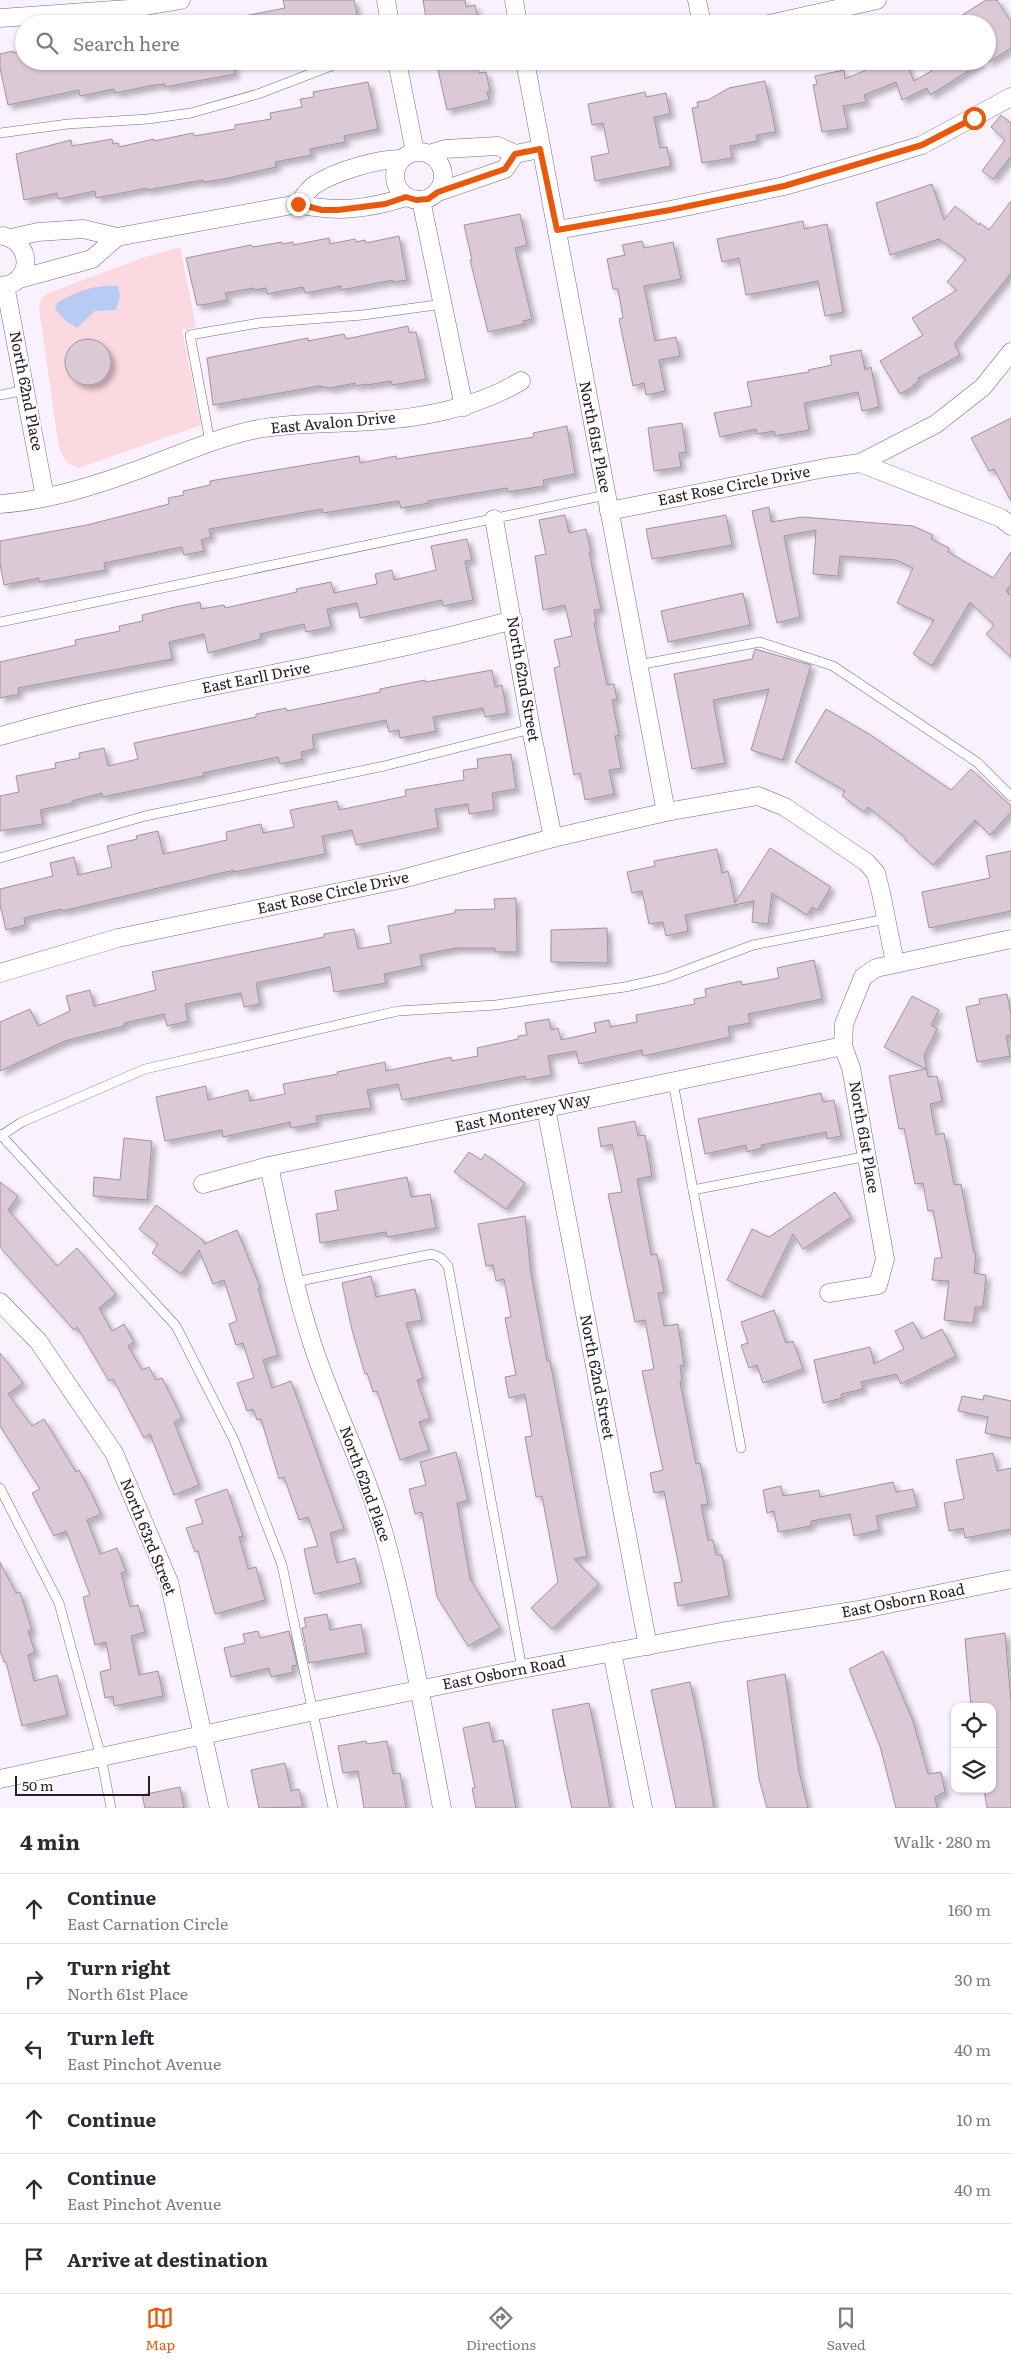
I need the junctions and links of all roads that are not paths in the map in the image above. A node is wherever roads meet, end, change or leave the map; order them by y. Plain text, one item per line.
1 (181, 0) edge
2 (386, 0) edge
3 (514, 0) edge
4 (697, 0) edge
5 (877, 0) edge
6 (43, 15) edge
7 (388, 15) edge
8 (516, 15) edge
9 (700, 15) edge
10 (810, 15) edge
11 (15, 17) edge
12 (0, 18) edge
13 (321, 70) edge
14 (399, 70) edge
15 (527, 70) edge
16 (1011, 97) edge
17 (0, 133) edge
18 (540, 149) junction
19 (515, 154) junction
20 (415, 155) junction
21 (438, 192) junction
22 (414, 199) junction
23 (298, 204) junction
24 (557, 230) junction
25 (5, 237) edge
26 (117, 237) junction
27 (8, 283) edge
28 (443, 304) junction
29 (1011, 352) edge
30 (521, 381) dead end
31 (26, 390) junction
32 (0, 395) edge
33 (464, 406) junction
34 (210, 442) junction
35 (860, 463) junction
36 (45, 497) junction
37 (607, 503) junction
38 (0, 504) edge
39 (494, 519) junction
40 (1011, 526) edge
41 (513, 620) junction
42 (0, 622) edge
43 (638, 665) junction
44 (530, 729) junction
45 (0, 736) edge
46 (1011, 796) edge
47 (666, 812) junction
48 (553, 838) junction
49 (0, 858) edge
50 (886, 919) junction
51 (1011, 939) edge
52 (895, 963) junction
53 (0, 973) edge
54 (843, 1046) junction
55 (673, 1082) junction
56 (546, 1108) junction
57 (1, 1135) edge
58 (868, 1156) junction
59 (269, 1166) junction
60 (203, 1184) dead end
61 (693, 1190) junction
62 (295, 1282) junction
63 (829, 1293) dead end
64 (0, 1302) edge
65 (741, 1448) dead end
66 (0, 1488) edge
67 (1011, 1579) edge
68 (648, 1646) junction
69 (612, 1652) junction
70 (522, 1669) junction
71 (419, 1690) junction
72 (314, 1711) junction
73 (204, 1735) junction
74 (101, 1757) junction
75 (0, 1780) edge
76 (111, 1808) edge
77 (219, 1808) edge
78 (333, 1808) edge
79 (442, 1808) edge
80 (643, 1808) edge

1 - 6 street
2 - 7 street
3 - 8 street
4 - 9 street
5 - 10 street
11 - 12 street
13 - 17 lane
14 - 20 street
15 - 18 street, North 61st Place
16 - 24 street
18 - 19 street
18 - 24 street, North 61st Place
19 - 20 street
19 - 21 street
20 - 21 street
20 - 22 street
20 - 23 street
21 - 22 street
22 - 23 street
22 - 28 street
23 - 26 street
24 - 37 street, North 61st Place
25 - 26 street
25 - 27 street
26 - 27 street
27 - 31 street, North 62nd Place
28 - 33 street
28 - 34 lane
29 - 35 street, East Rose Circle Drive
30 - 33 street, East Avalon Drive
31 - 32 lane
31 - 36 street, North 62nd Place
33 - 34 street, East Avalon Drive
34 - 36 street, East Avalon Drive
35 - 37 street, East Rose Circle Drive
35 - 40 street, East Rose Circle Drive
36 - 38 street, East Avalon Drive
37 - 39 lane
37 - 43 street, North 61st Place
39 - 41 street, North 62nd Street
39 - 42 lane
41 - 44 street, North 62nd Street
41 - 45 street, East Earll Drive
43 - 46 lane
43 - 47 street, North 61st Place
44 - 48 street, North 62nd Street
44 - 49 lane
47 - 48 street, East Rose Circle Drive
47 - 50 street, East Rose Circle Drive
48 - 53 street, East Rose Circle Drive
50 - 52 street, East Rose Circle Drive
50 - 57 lane
51 - 52 street, North 61st Place
52 - 54 street, North 61st Place
54 - 55 street, East Monterey Way
54 - 58 street, North 61st Place
55 - 56 street, East Monterey Way
55 - 61 lane
56 - 59 street, East Monterey Way
56 - 68 street, North 62nd Street
57 - 72 lane
58 - 61 lane
58 - 63 street, North 61st Place
59 - 60 street, East Monterey Way
59 - 62 street, North 62nd Place
61 - 65 lane
62 - 70 lane
62 - 71 street, North 62nd Place
64 - 73 street, North 63rd Street
66 - 74 lane
67 - 68 street, East Osborn Road
68 - 69 street, East Osborn Road
69 - 70 street, East Osborn Road
69 - 80 street
70 - 71 street, East Osborn Road
71 - 72 street, East Osborn Road
71 - 79 street, North 62nd Place
72 - 73 street, East Osborn Road
72 - 78 lane
73 - 74 street, East Osborn Road
73 - 77 street, North 63rd Street
74 - 75 street, East Osborn Road
74 - 76 lane

